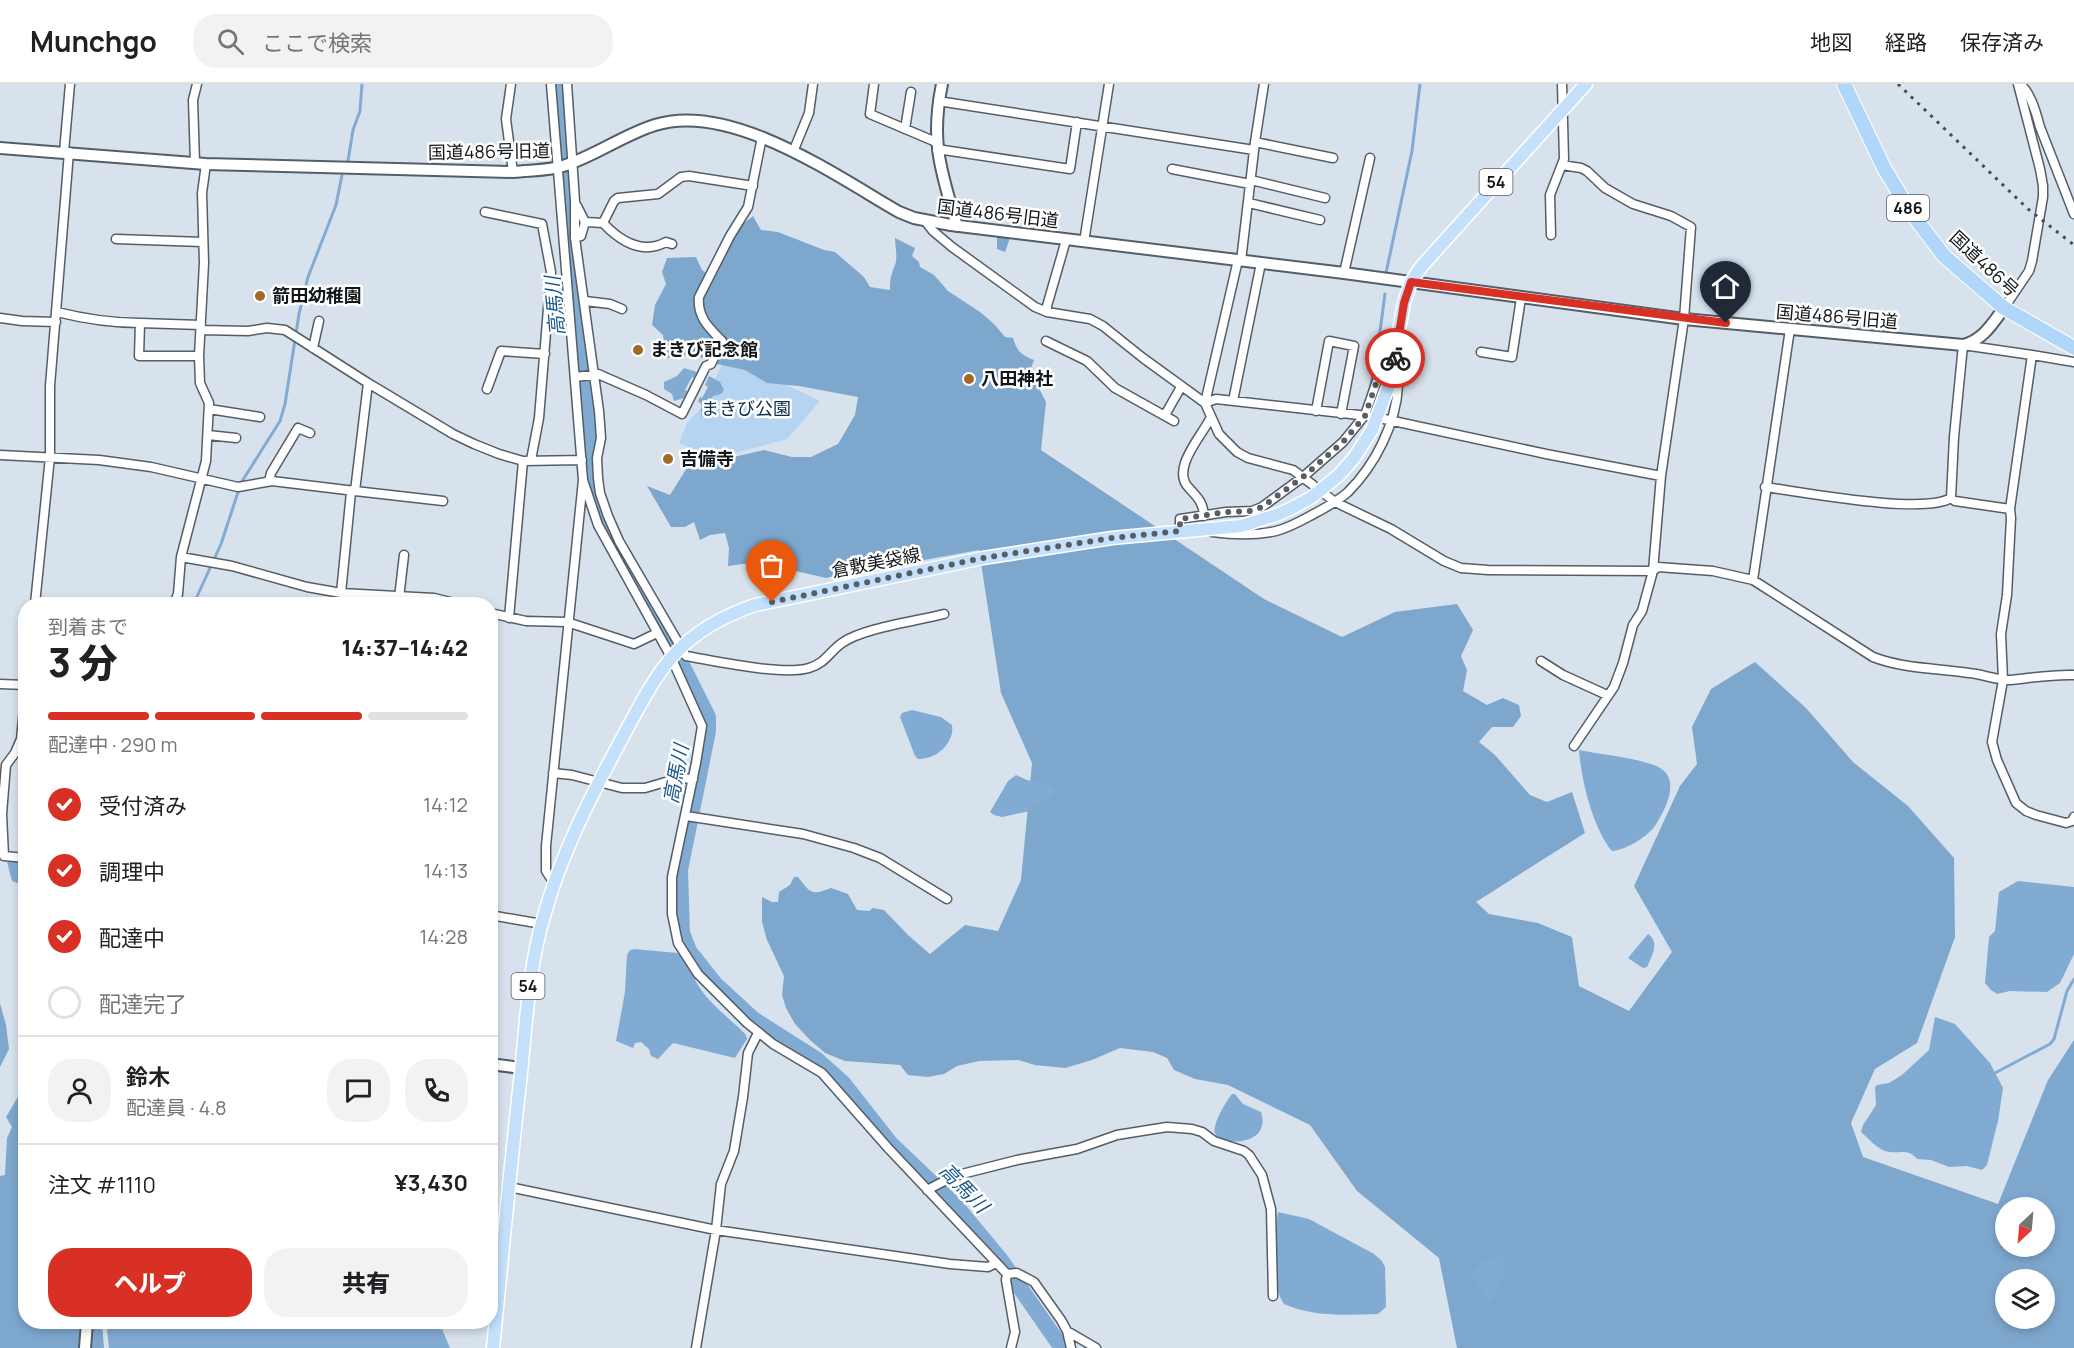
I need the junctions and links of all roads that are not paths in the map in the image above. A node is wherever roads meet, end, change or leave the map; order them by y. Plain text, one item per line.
1 (70, 84) edge
2 (197, 84) edge
3 (511, 84) edge
4 (551, 84) edge
5 (567, 84) edge
6 (813, 84) edge
7 (874, 84) edge
8 (942, 84) edge
9 (1109, 84) edge
10 (1264, 84) edge
11 (1562, 84) edge
12 (1586, 84) edge
13 (1844, 84) edge
14 (2019, 84) edge
15 (911, 92) dead end
16 (938, 101) junction
17 (1562, 110) junction
18 (2037, 114) junction
19 (1077, 122) junction
20 (2046, 124) dead end
21 (1101, 125) junction
22 (905, 129) junction
23 (762, 137) junction
24 (937, 145) junction
25 (1254, 146) junction
26 (0, 148) edge
27 (66, 152) junction
28 (793, 152) junction
29 (1333, 158) dead end
30 (1370, 158) dead end
31 (200, 163) junction
32 (566, 165) junction
33 (1562, 165) junction
34 (1172, 169) dead end
35 (513, 172) junction
36 (1250, 182) junction
37 (753, 186) junction
38 (1325, 198) dead end
39 (575, 201) junction
40 (1248, 203) junction
41 (485, 212) dead end
42 (2074, 214) edge
43 (1320, 220) dead end
44 (585, 222) junction
45 (926, 222) junction
46 (603, 223) junction
47 (957, 226) junction
48 (1551, 235) dead end
49 (575, 238) junction
50 (116, 239) dead end
51 (1066, 240) junction
52 (203, 242) junction
53 (1084, 242) junction
54 (672, 244) dead end
55 (1239, 260) junction
56 (1261, 263) junction
57 (1344, 273) junction
58 (1411, 282) junction
59 (1521, 298) junction
60 (585, 301) junction
61 (2004, 308) junction
62 (622, 309) dead end
63 (57, 312) junction
64 (1047, 312) junction
65 (0, 318) edge
66 (1684, 319) junction
67 (319, 321) dead end
68 (56, 322) junction
69 (140, 323) junction
70 (201, 328) junction
71 (1790, 329) junction
72 (1046, 341) dead end
73 (1963, 345) junction
74 (313, 348) junction
75 (2074, 348) edge
76 (1480, 352) dead end
77 (545, 354) junction
78 (2032, 355) junction
79 (198, 356) junction
80 (2074, 362) edge
81 (1394, 364) junction
82 (584, 376) junction
83 (368, 383) junction
84 (1181, 387) junction
85 (487, 389) dead end
86 (1233, 400) junction
87 (1205, 403) junction
88 (209, 409) junction
89 (1316, 411) junction
90 (1341, 414) junction
91 (1165, 415) junction
92 (1368, 416) junction
93 (260, 417) dead end
94 (1211, 417) junction
95 (1388, 419) junction
96 (1174, 421) dead end
97 (310, 433) dead end
98 (208, 435) junction
99 (236, 438) dead end
100 (0, 456) edge
101 (50, 457) junction
102 (527, 460) junction
103 (582, 460) junction
104 (1661, 476) junction
105 (1303, 477) junction
106 (202, 479) junction
107 (583, 480) junction
108 (269, 481) junction
109 (1313, 485) dead end
110 (1765, 487) junction
111 (353, 491) junction
112 (1326, 495) dead end
113 (1951, 498) junction
114 (443, 501) dead end
115 (1335, 502) junction
116 (2010, 509) junction
117 (1204, 516) junction
118 (1194, 529) junction
119 (1180, 531) junction
120 (404, 555) dead end
121 (182, 557) junction
122 (1653, 571) junction
123 (1753, 580) junction
124 (341, 593) junction
125 (35, 597) edge
126 (177, 597) edge
127 (387, 597) edge
128 (399, 597) edge
129 (944, 614) dead end
130 (498, 615) edge
131 (509, 618) junction
132 (567, 622) junction
133 (657, 633) junction
134 (676, 652) junction
135 (1541, 661) dead end
136 (2074, 675) edge
137 (2002, 680) junction
138 (0, 684) edge
139 (18, 686) edge
140 (1607, 695) junction
141 (18, 746) edge
142 (1574, 746) dead end
143 (554, 773) junction
144 (693, 779) junction
145 (599, 782) junction
146 (690, 816) junction
147 (2074, 817) edge
148 (18, 857) edge
149 (554, 883) junction
150 (947, 899) dead end
151 (498, 916) edge
152 (542, 924) junction
153 (758, 1033) junction
154 (498, 1065) edge
155 (521, 1068) junction
156 (508, 1187) junction
157 (927, 1190) junction
158 (716, 1230) junction
159 (996, 1263) junction
160 (1007, 1274) junction
161 (498, 1294) edge
162 (1273, 1296) dead end
163 (86, 1329) edge
164 (495, 1329) edge
165 (1067, 1331) junction
166 (85, 1348) edge
167 (493, 1348) edge
168 (696, 1348) edge
169 (1011, 1348) edge
170 (1071, 1348) edge
171 (1096, 1348) edge

1 - 27 street
2 - 31 street
3 - 35 street
4 - 32 street
5 - 32 street
6 - 28 street
7 - 22 street
8 - 16 street
9 - 21 street
10 - 25 street
11 - 17 street
12 - 17 main road, 倉敷美袋線 / 54
13 - 61 highway, 国道486号 / 486
14 - 18 street
14 - 61 street
15 - 22 street
16 - 19 street
16 - 24 street
17 - 33 street
17 - 58 main road, 倉敷美袋線 / 54
18 - 20 street
18 - 42 street
19 - 21 street
19 - 24 street
21 - 25 street
21 - 53 street
22 - 24 street
23 - 28 street, 国道486号旧道
23 - 32 street, 国道486号旧道
23 - 37 street
24 - 47 street
25 - 29 street
25 - 36 street
26 - 27 street, 国道486号旧道
27 - 31 street, 国道486号旧道
27 - 63 street
28 - 45 street, 国道486号旧道
30 - 57 street
31 - 35 street, 国道486号旧道
31 - 52 street
32 - 35 street, 国道486号旧道
32 - 39 street
32 - 82 street
33 - 48 street
33 - 66 street
34 - 36 street
36 - 38 street
36 - 40 street
37 - 46 street
37 - 82 street
39 - 44 street
39 - 49 street
40 - 43 street
40 - 55 street
41 - 77 street
44 - 46 street
44 - 49 street
45 - 47 street, 国道486号旧道
45 - 64 street
46 - 54 street
47 - 51 street, 国道486号旧道
49 - 60 street
50 - 52 street
51 - 53 street, 国道486号旧道
51 - 64 street
52 - 70 street
53 - 55 street, 国道486号旧道
55 - 56 street, 国道486号旧道
55 - 87 street
56 - 57 street, 国道486号旧道
56 - 86 street
57 - 58 street, 国道486号旧道
58 - 59 street, 国道486号旧道
58 - 81 main road, 倉敷美袋線 / 54
59 - 66 street, 国道486号旧道
59 - 76 street
60 - 62 street
60 - 82 street
61 - 73 street
61 - 75 highway, 国道486号 / 486
63 - 68 street
63 - 69 street
64 - 84 street
65 - 68 street
66 - 71 street, 国道486号旧道
66 - 104 street
67 - 74 street
68 - 101 street
69 - 70 street
69 - 79 street
70 - 74 street
70 - 79 street
71 - 73 street, 国道486号旧道
71 - 110 street
72 - 91 street
73 - 78 street
73 - 113 street
74 - 83 street
77 - 85 street
77 - 102 street
78 - 80 street
78 - 116 street
79 - 88 street
81 - 92 street
81 - 95 street
81 - 118 main road, 倉敷美袋線 / 54
82 - 103 street
82 - 134 street
83 - 102 street
83 - 111 street
84 - 87 street
84 - 91 street
86 - 87 street
86 - 89 street
87 - 94 street
88 - 93 street
88 - 98 street
89 - 90 street
89 - 90 street
90 - 92 street
91 - 96 street
92 - 105 street
94 - 105 street
94 - 117 street
95 - 104 street
95 - 115 street
97 - 108 street
98 - 99 street
98 - 106 street
100 - 101 street
101 - 106 street
101 - 125 street
102 - 103 street
102 - 131 street
103 - 107 street
104 - 122 street
105 - 109 street
105 - 117 street
106 - 108 street
106 - 121 street
107 - 132 street
107 - 133 street
108 - 111 street
110 - 113 street
110 - 123 street
111 - 114 street
111 - 124 street
112 - 115 street
113 - 116 street
115 - 118 street
115 - 122 street
116 - 137 street
117 - 119 street
118 - 119 main road, 倉敷美袋線 / 54
119 - 134 main road, 倉敷美袋線 / 54
120 - 128 street
121 - 124 street
121 - 126 street
122 - 123 street
122 - 140 street
123 - 137 street
124 - 127 street
129 - 134 street
130 - 131 street
131 - 132 street
132 - 133 street
132 - 143 street
133 - 134 street
134 - 144 street
134 - 145 main road, 倉敷美袋線 / 54
135 - 140 street
136 - 137 street
137 - 147 street
138 - 139 street
140 - 142 street
141 - 148 street
143 - 145 street
143 - 149 street
144 - 145 street
144 - 146 street
145 - 149 main road, 倉敷美袋線 / 54
146 - 150 street
146 - 153 street
149 - 152 main road, 倉敷美袋線 / 54
151 - 152 street
152 - 155 main road, 倉敷美袋線 / 54
153 - 157 street
153 - 158 street
154 - 155 street
155 - 156 main road, 倉敷美袋線 / 54
156 - 158 street
156 - 161 main road, 倉敷美袋線 / 54
157 - 159 street
157 - 162 street
158 - 159 street
158 - 168 street
159 - 160 street
160 - 165 street
160 - 169 street
163 - 166 street
164 - 167 main road, 倉敷美袋線 / 54
165 - 170 street
165 - 171 street

